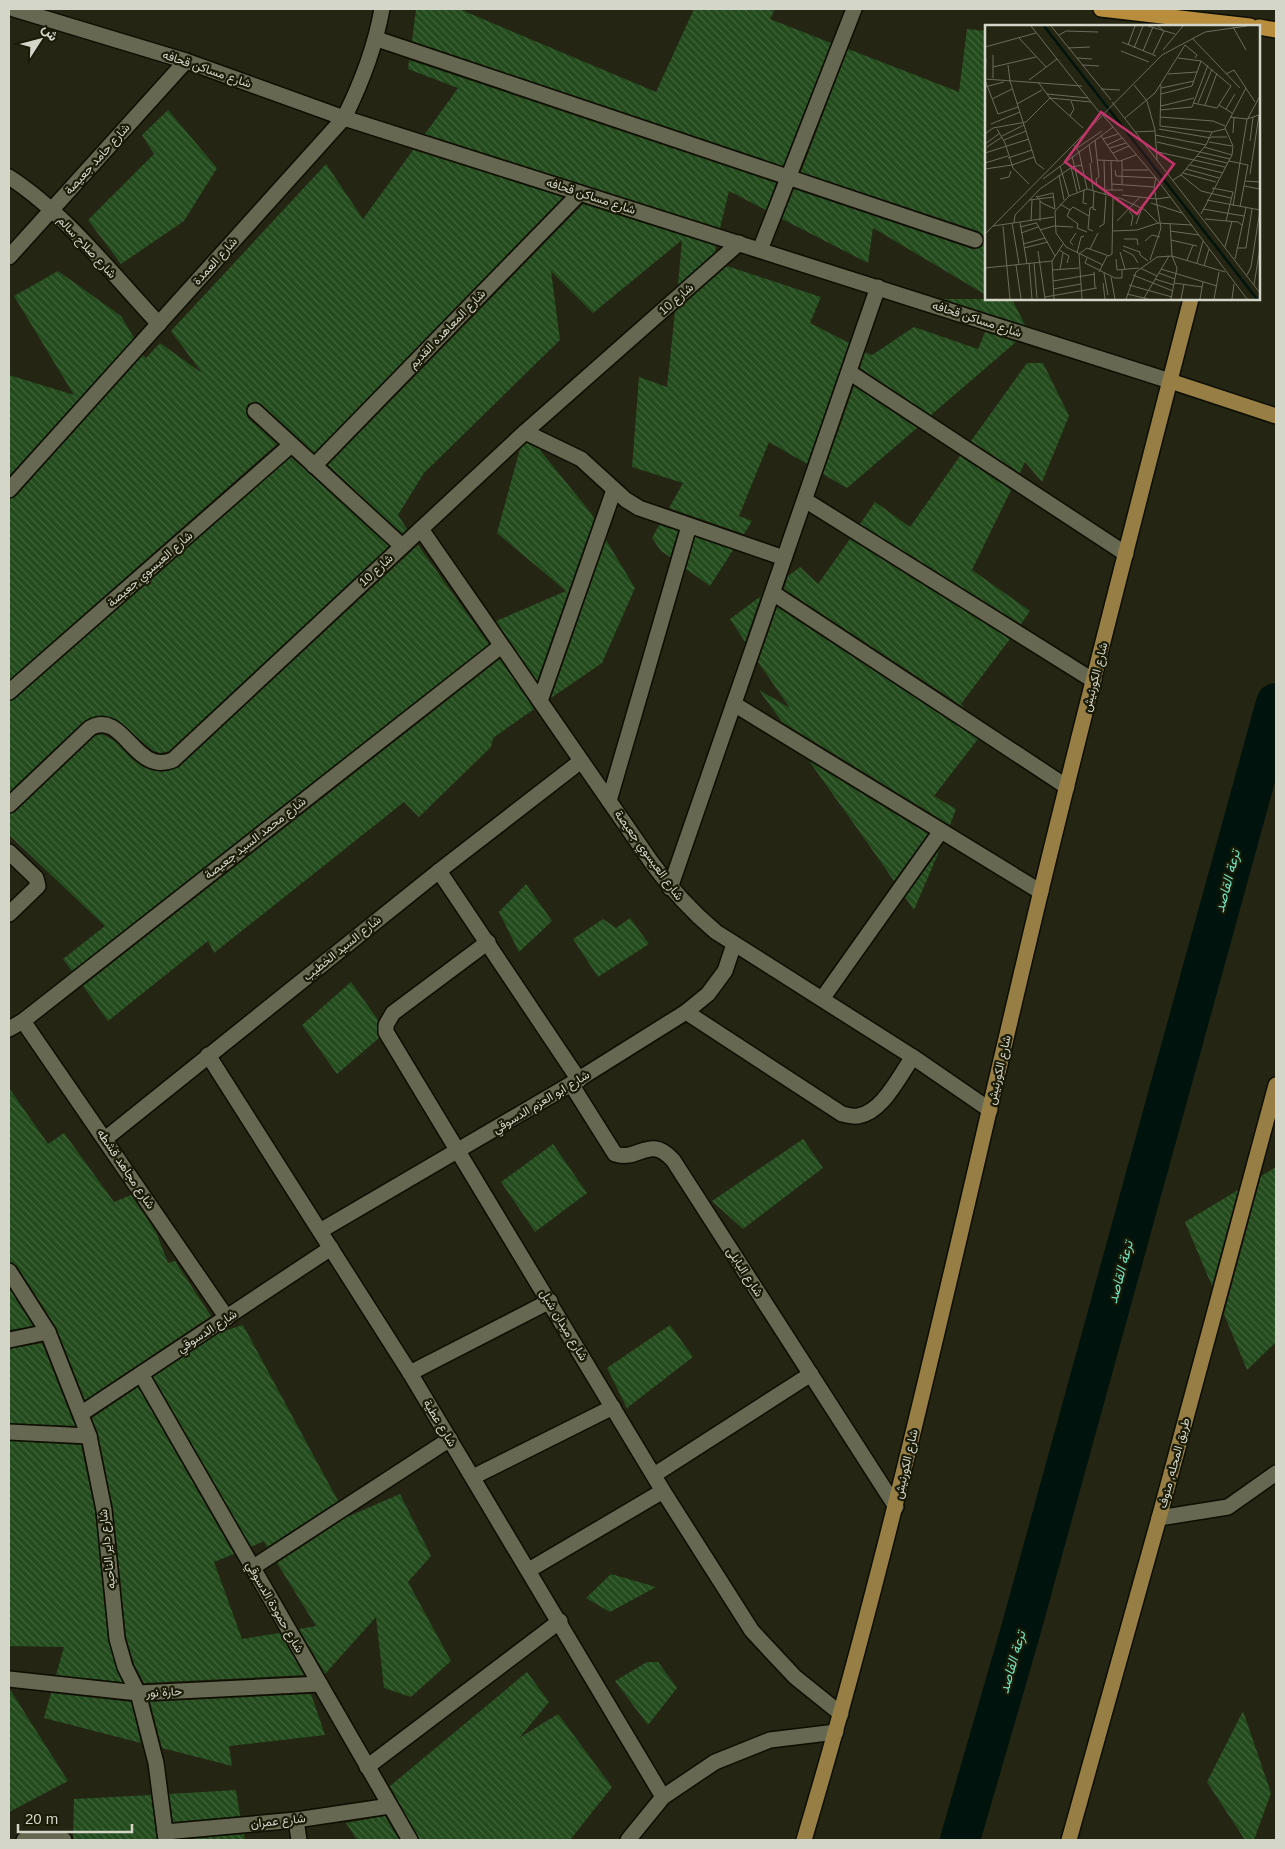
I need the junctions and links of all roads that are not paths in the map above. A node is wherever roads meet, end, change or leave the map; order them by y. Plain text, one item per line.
1 (14, 9) edge
2 (382, 9) edge
3 (854, 9) edge
4 (1101, 9) edge
5 (1232, 25) edge
6 (1260, 28) edge
7 (1276, 30) edge
8 (376, 39) junction
9 (186, 61) junction
10 (344, 118) junction
11 (9, 177) edge
12 (788, 177) junction
13 (580, 193) junction
14 (51, 210) junction
15 (975, 240) dead end
16 (739, 244) junction
17 (760, 250) junction
18 (9, 257) edge
19 (878, 287) junction
20 (1191, 300) edge
21 (159, 324) junction
22 (849, 372) junction
23 (1170, 381) junction
24 (255, 411) dead end
25 (1276, 416) edge
26 (525, 432) junction
27 (292, 445) junction
28 (314, 466) junction
29 (9, 490) edge
30 (614, 490) junction
31 (805, 500) junction
32 (690, 526) junction
33 (421, 529) junction
34 (402, 546) junction
35 (1126, 554) junction
36 (784, 558) junction
37 (773, 593) junction
38 (501, 646) junction
39 (1094, 681) junction
40 (9, 692) edge
41 (540, 701) junction
42 (734, 704) junction
43 (581, 761) junction
44 (1067, 787) junction
45 (609, 801) junction
46 (9, 805) edge
47 (941, 831) junction
48 (9, 852) edge
49 (439, 871) junction
50 (670, 888) junction
51 (1041, 892) junction
52 (9, 914) edge
53 (488, 942) junction
54 (734, 944) junction
55 (822, 999) junction
56 (686, 1012) junction
57 (23, 1021) junction
58 (9, 1029) edge
59 (208, 1055) junction
60 (913, 1057) junction
61 (575, 1082) junction
62 (1276, 1085) edge
63 (990, 1110) junction
64 (106, 1139) junction
65 (459, 1150) junction
66 (320, 1231) junction
67 (331, 1248) junction
68 (9, 1271) edge
69 (550, 1301) junction
70 (227, 1318) junction
71 (48, 1332) junction
72 (9, 1340) edge
73 (410, 1373) junction
74 (141, 1374) junction
75 (810, 1374) junction
76 (613, 1407) junction
77 (82, 1414) junction
78 (9, 1432) edge
79 (89, 1436) junction
80 (450, 1439) junction
81 (1276, 1473) edge
82 (654, 1475) junction
83 (473, 1477) junction
84 (664, 1491) junction
85 (896, 1507) junction
86 (1159, 1518) junction
87 (252, 1568) junction
88 (529, 1570) junction
89 (560, 1621) junction
90 (9, 1679) edge
91 (320, 1684) junction
92 (138, 1693) junction
93 (842, 1714) junction
94 (836, 1732) junction
95 (367, 1767) junction
96 (663, 1797) junction
97 (390, 1806) junction
98 (296, 1820) junction
99 (166, 1836) edge
100 (24, 1840) edge
101 (64, 1840) edge
102 (300, 1840) edge
103 (410, 1840) edge
104 (628, 1840) edge
105 (804, 1840) edge
106 (1069, 1840) edge

1 - 9 street, شارع مساكن قحافه
2 - 8 street, شارع العمدة
3 - 12 street
4 - 5 highway
6 - 7 highway
8 - 10 street, شارع العمدة
8 - 12 street
9 - 10 street, شارع مساكن قحافه
9 - 14 street, شارع حامد جعيصة
10 - 13 street, شارع مساكن قحافه
10 - 21 street, شارع العمدة
11 - 14 street, شارع صلاح سالم
12 - 15 street
12 - 17 street
13 - 16 street, شارع مساكن قحافه
13 - 28 street, شارع المعاهده القديم
14 - 18 street, شارع حامد جعيصة
14 - 21 street, شارع صلاح سالم
16 - 17 street, شارع مساكن قحافه
16 - 26 street, شارع 10
17 - 19 street, شارع مساكن قحافه
19 - 22 street
19 - 23 street, شارع مساكن قحافه
20 - 23 main road, شارع الكورنيش
21 - 29 street, شارع العمدة
22 - 31 street
22 - 35 street
23 - 25 main road
23 - 35 main road, شارع الكورنيش
24 - 27 street
26 - 30 street
26 - 33 street, شارع 10
27 - 28 street
27 - 40 street, شارع العيسوي جعيصة
28 - 34 street
30 - 32 street
30 - 41 street
31 - 36 street
31 - 39 street
32 - 36 street
32 - 45 street
33 - 34 street, شارع 10
33 - 38 street, شارع العيسوي جعيصة
34 - 46 street, شارع 10
35 - 39 main road, شارع الكورنيش
36 - 37 street
37 - 42 street
37 - 44 street
38 - 41 street, شارع العيسوي جعيصة
38 - 57 street, شارع محمد السيد جعيصة
39 - 44 main road, شارع الكورنيش
41 - 43 street, شارع العيسوي جعيصة
42 - 47 street
42 - 50 street
43 - 45 street, شارع العيسوي جعيصة
43 - 49 street, شارع السيد الخطيب
44 - 51 main road, شارع الكورنيش
45 - 50 street, شارع العيسوي جعيصة
47 - 51 street
47 - 55 street
48 - 52 street
49 - 53 street, شارع البابلى
49 - 59 street, شارع السيد الخطيب
50 - 54 street, شارع العيسوي جعيصة
51 - 63 main road, شارع الكورنيش
53 - 61 street, شارع البابلى
53 - 65 street, شارع ميدان شبل
54 - 55 street, شارع العيسوي جعيصة
54 - 56 street, شارع ابو العزم الدسوقي
55 - 60 street, شارع العيسوي جعيصة
56 - 60 street
56 - 61 street, شارع ابو العزم الدسوقي
57 - 58 street, شارع محمد السيد جعيصة
57 - 64 street, شارع مجاهد قشطه
59 - 64 street, شارع السيد الخطيب
59 - 66 street, شارع عطية
60 - 63 street, شارع العيسوي جعيصة
61 - 65 street, شارع ابو العزم الدسوقي
61 - 75 street, شارع البابلى
62 - 86 main road, طريق المحله, منوف
63 - 85 main road, شارع الكورنيش
64 - 70 street, شارع مجاهد قشطه
65 - 66 street, شارع ابو العزم الدسوقي
65 - 69 street, شارع ميدان شبل
66 - 67 street, شارع عطية
67 - 70 street, شارع الدسوقي
67 - 73 street, شارع عطية
68 - 71 street, شارع داير الناحيه
69 - 73 street
69 - 76 street, شارع ميدان شبل
70 - 74 street, شارع الدسوقي
71 - 72 street
71 - 77 street, شارع داير الناحيه
73 - 80 street, شارع عطية
74 - 77 street, شارع الدسوقي
74 - 87 street, شارع حمودة الدسوقي
75 - 82 street
75 - 85 street, شارع البابلى
76 - 82 street, شارع ميدان شبل
76 - 83 street
77 - 79 street, شارع داير الناحيه
78 - 79 street
79 - 92 street, شارع داير الناحيه
80 - 83 street, شارع عطية
80 - 87 street
81 - 86 street
82 - 84 street, شارع ميدان شبل
83 - 88 street, شارع عطية
84 - 88 street
84 - 93 street, شارع ميدان شبل
85 - 93 main road, شارع الكورنيش
86 - 106 main road, طريق المحله, منوف
87 - 91 street, شارع حمودة الدسوقي
88 - 89 street, شارع عطية
89 - 95 street
89 - 96 street, شارع عطية
90 - 92 street, حارة نور
91 - 92 street, حارة نور
91 - 95 street, شارع حمودة الدسوقي
92 - 99 street, شارع داير الناحيه
93 - 94 main road, شارع الكورنيش
94 - 96 street
94 - 105 main road, شارع الكورنيش
95 - 97 street, شارع حمودة الدسوقي
96 - 104 street
97 - 98 street, شارع عمران
97 - 103 street, شارع حمودة الدسوقي
98 - 99 street, شارع عمران
98 - 102 street
100 - 101 street

